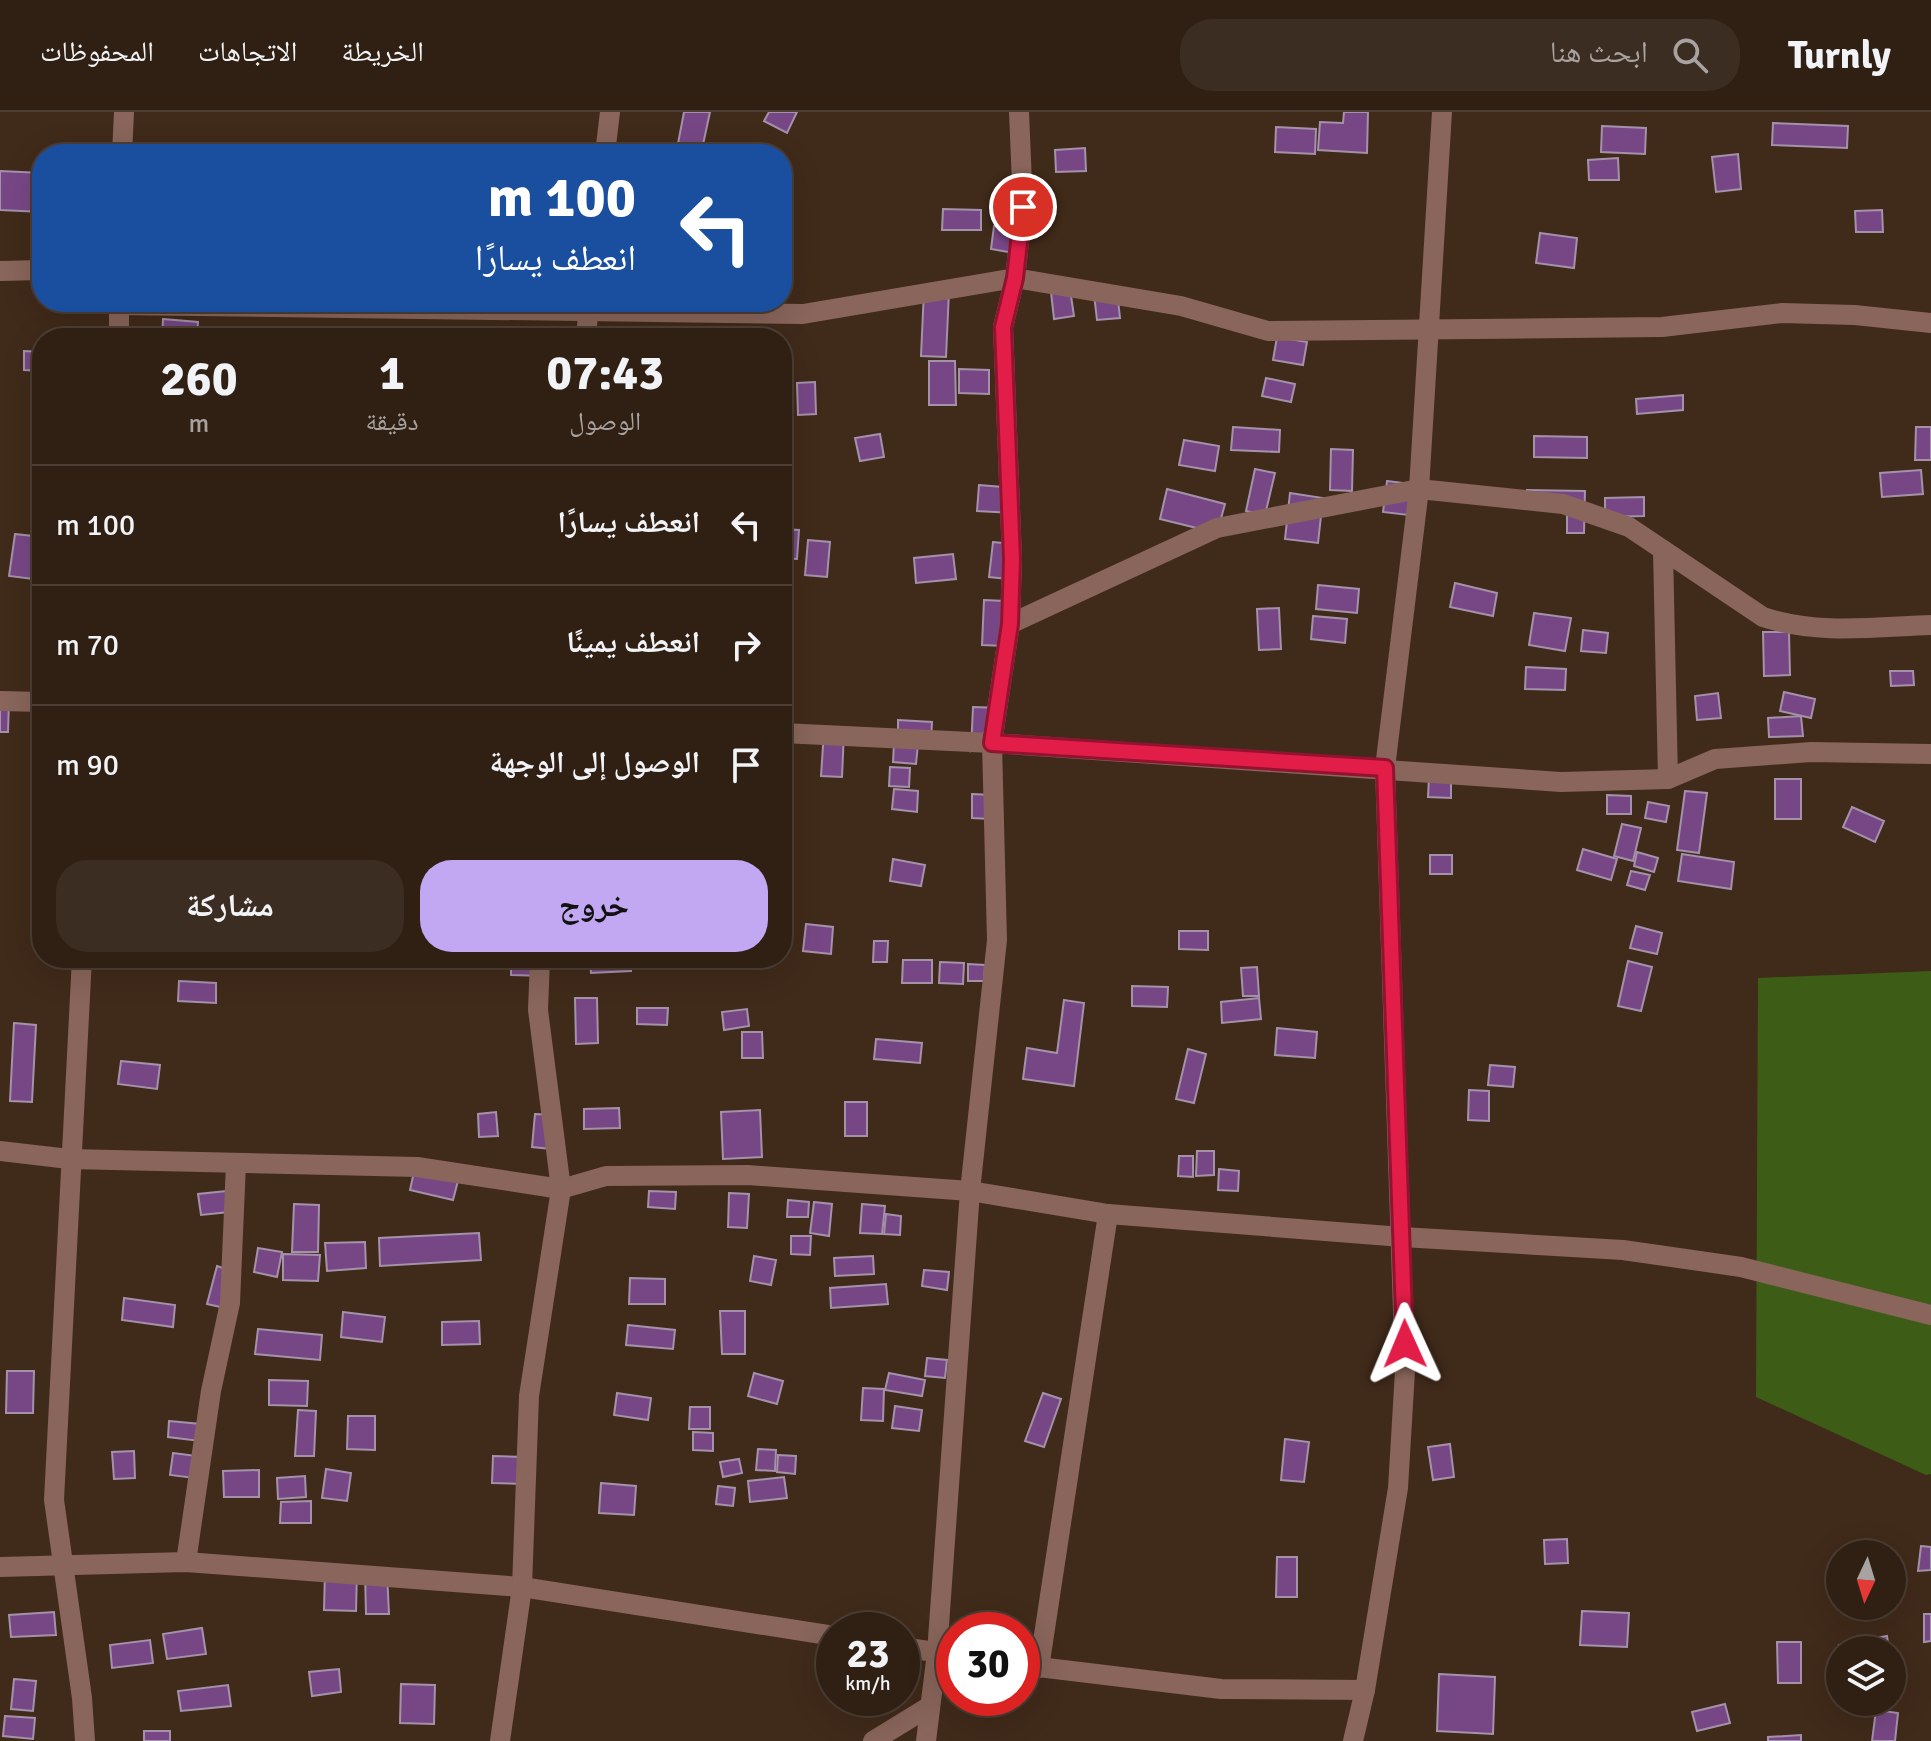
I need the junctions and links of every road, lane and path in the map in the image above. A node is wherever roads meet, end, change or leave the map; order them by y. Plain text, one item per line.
1 (124, 112) edge
2 (610, 112) edge
3 (1019, 112) edge
4 (1442, 112) edge
5 (122, 144) edge
6 (606, 144) edge
7 (32, 270) edge
8 (0, 271) edge
9 (1015, 278) junction
10 (750, 312) edge
11 (1931, 323) edge
12 (1432, 330) junction
13 (1419, 489) junction
14 (1663, 550) junction
15 (1010, 624) junction
16 (1931, 625) edge
17 (0, 701) edge
18 (32, 702) edge
19 (792, 733) edge
20 (992, 743) junction
21 (1931, 754) edge
22 (1385, 768) junction
23 (1668, 779) junction
24 (81, 968) edge
25 (540, 968) edge
26 (0, 1151) edge
27 (69, 1159) junction
28 (236, 1164) junction
29 (561, 1189) junction
30 (970, 1191) junction
31 (1108, 1214) junction
32 (1402, 1237) junction
33 (1931, 1315) edge
34 (186, 1562) junction
35 (62, 1566) junction
36 (0, 1567) edge
37 (522, 1587) junction
38 (948, 1612) edge
39 (1040, 1613) edge
40 (816, 1633) edge
41 (1040, 1667) edge
42 (936, 1686) edge
43 (1365, 1690) junction
44 (930, 1706) junction
45 (85, 1741) edge
46 (500, 1741) edge
47 (873, 1741) edge
48 (926, 1741) edge
49 (1353, 1741) edge

1 - 5 street
2 - 6 street
3 - 9 street
4 - 12 street
7 - 8 street
9 - 10 street
9 - 12 street
9 - 15 street
11 - 12 street
12 - 13 street
13 - 14 street
13 - 15 street
13 - 22 street
14 - 16 street
14 - 23 street
15 - 20 street
17 - 18 street
19 - 20 street
20 - 22 street
20 - 30 street
21 - 23 street
22 - 23 street
22 - 32 street
24 - 27 street
25 - 29 street
26 - 27 street
27 - 28 street
27 - 35 street
28 - 29 street
28 - 34 street
29 - 30 street
29 - 37 street
30 - 31 street
30 - 38 street
31 - 32 street
31 - 39 street
32 - 33 street
32 - 43 street
34 - 35 street
34 - 37 street
35 - 36 street
35 - 45 street
37 - 40 street
37 - 46 street
41 - 43 street
42 - 44 street
43 - 49 street
44 - 47 street
44 - 48 street

